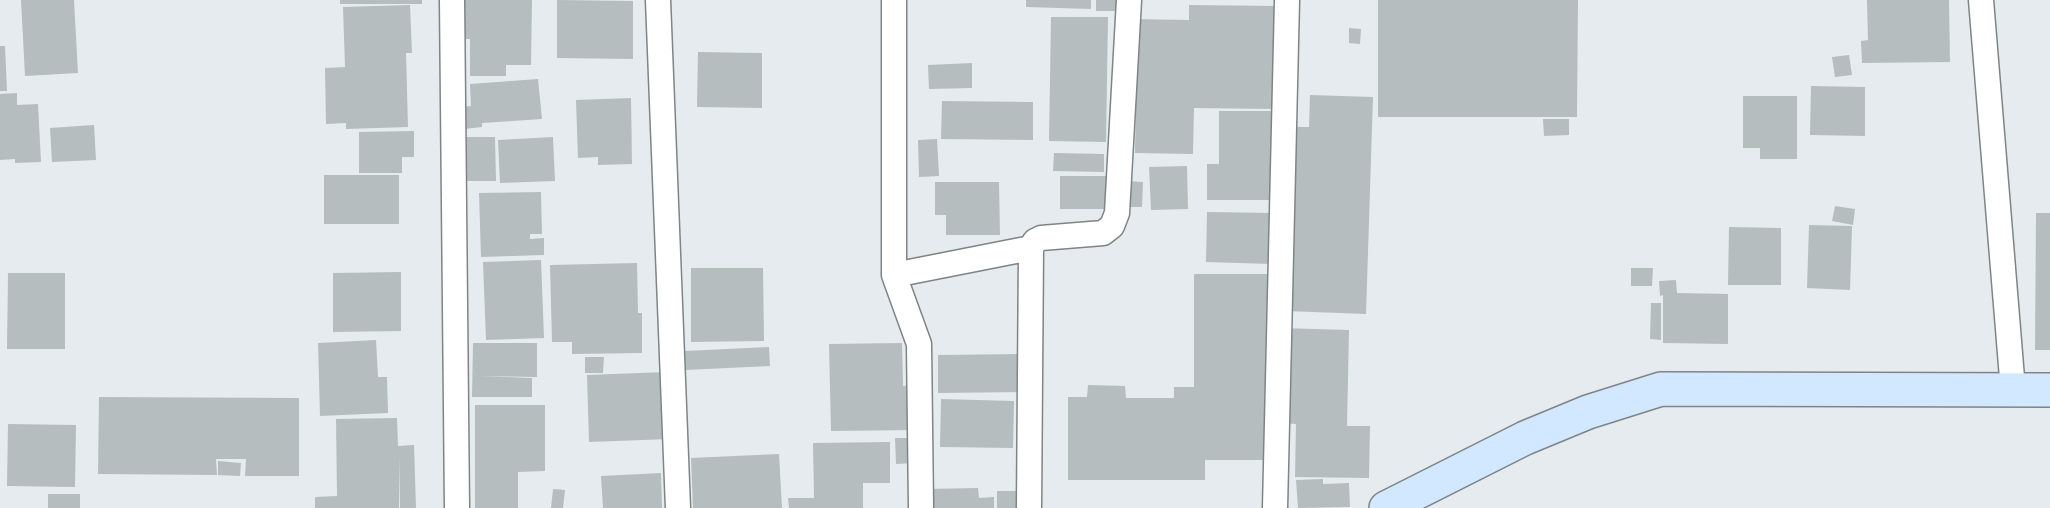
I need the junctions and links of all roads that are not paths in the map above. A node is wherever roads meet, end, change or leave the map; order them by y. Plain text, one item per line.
1 (452, 0) edge
2 (658, 0) edge
3 (894, 0) edge
4 (1129, 0) edge
5 (1287, 0) edge
6 (1981, 0) edge
7 (1031, 249) junction
8 (894, 275) junction
9 (2013, 390) junction
10 (2050, 390) edge
11 (457, 508) edge
12 (678, 508) edge
13 (921, 508) edge
14 (1029, 508) edge
15 (1275, 508) edge
16 (1386, 508) edge

1 - 11 street
2 - 12 street
3 - 8 street
4 - 7 street
5 - 15 street
6 - 9 street
7 - 8 street
7 - 14 street
8 - 13 street
9 - 10 street
9 - 16 street

